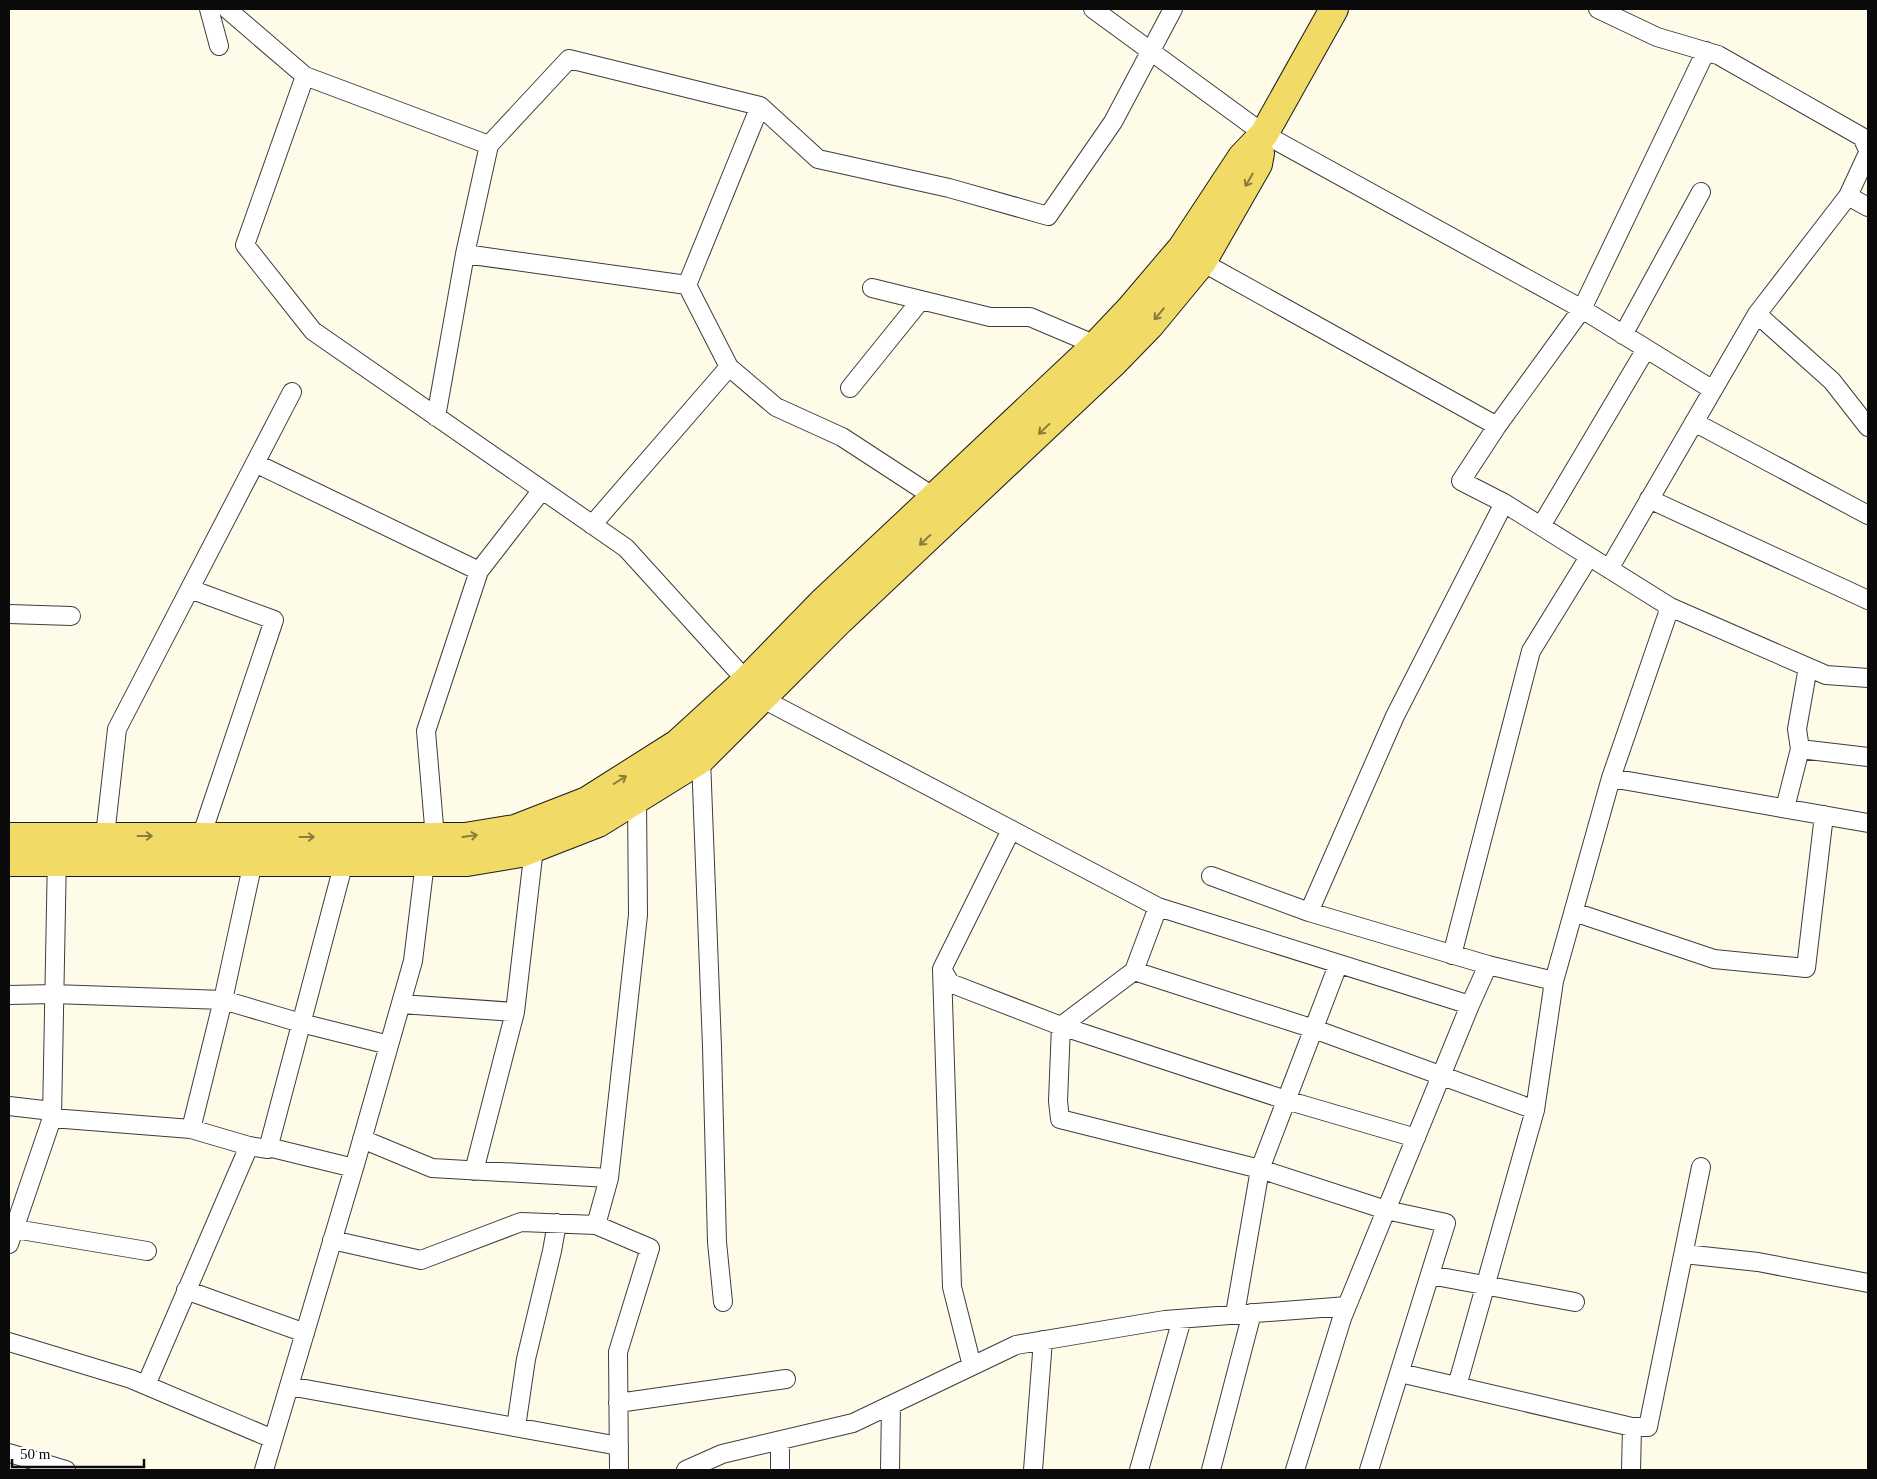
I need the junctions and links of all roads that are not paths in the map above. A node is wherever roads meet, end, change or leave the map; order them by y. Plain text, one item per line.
1 (208, 9) edge
2 (227, 9) edge
3 (1093, 9) edge
4 (1174, 9) edge
5 (1334, 9) edge
6 (1598, 9) edge
7 (219, 46) dead end
8 (1706, 51) junction
9 (1151, 52) junction
10 (305, 76) junction
11 (760, 106) junction
12 (1264, 134) junction
13 (489, 145) junction
14 (1868, 151) edge
15 (1702, 192) dead end
16 (1848, 196) junction
17 (1868, 207) edge
18 (465, 254) junction
19 (1202, 262) junction
20 (687, 285) junction
21 (872, 288) dead end
22 (922, 300) junction
23 (1582, 309) junction
24 (1757, 314) junction
25 (1623, 335) junction
26 (1096, 345) junction
27 (1646, 349) junction
28 (729, 367) junction
29 (850, 388) dead end
30 (1713, 390) junction
31 (292, 392) dead end
32 (436, 417) junction
33 (1694, 422) junction
34 (1498, 426) junction
35 (1868, 427) edge
36 (255, 463) junction
37 (542, 490) junction
38 (934, 497) junction
39 (1649, 499) junction
40 (1504, 504) junction
41 (1868, 515) edge
42 (592, 525) junction
43 (1541, 526) junction
44 (1590, 557) junction
45 (1609, 569) junction
46 (479, 571) junction
47 (190, 589) junction
48 (1868, 600) edge
49 (1670, 607) junction
50 (831, 611) junction
51 (9, 614) edge
52 (71, 616) dead end
53 (1808, 667) junction
54 (1868, 678) edge
55 (754, 690) junction
56 (1800, 748) junction
57 (1868, 757) edge
58 (701, 758) junction
59 (1611, 778) junction
60 (637, 799) junction
61 (1785, 808) junction
62 (1824, 816) junction
63 (1868, 823) edge
64 (1011, 830) junction
65 (9, 836) edge
66 (105, 836) junction
67 (201, 837) junction
68 (429, 846) junction
69 (57, 848) junction
70 (534, 848) junction
71 (9, 862) edge
72 (253, 862) junction
73 (344, 862) junction
74 (1211, 876) dead end
75 (1158, 907) junction
76 (1310, 912) junction
77 (1574, 912) junction
78 (1452, 955) junction
79 (1338, 965) junction
80 (1488, 966) junction
81 (942, 969) junction
82 (1134, 971) junction
83 (1554, 981) junction
84 (54, 994) junction
85 (9, 995) edge
86 (223, 1000) junction
87 (401, 1004) junction
88 (1470, 1005) junction
89 (515, 1012) junction
90 (301, 1023) junction
91 (1061, 1026) junction
92 (1314, 1029) junction
93 (389, 1045) junction
94 (1442, 1075) junction
95 (1286, 1100) junction
96 (9, 1106) edge
97 (1535, 1110) junction
98 (52, 1115) junction
99 (191, 1129) junction
100 (1416, 1138) junction
101 (362, 1139) junction
102 (249, 1146) junction
103 (268, 1148) junction
104 (1701, 1167) dead end
105 (354, 1168) junction
106 (1260, 1169) junction
107 (474, 1171) junction
108 (609, 1178) junction
109 (1386, 1210) junction
110 (556, 1224) junction
111 (596, 1225) junction
112 (11, 1233) edge
113 (332, 1240) junction
114 (146, 1251) dead end
115 (1684, 1254) junction
116 (1430, 1274) junction
117 (1868, 1283) edge
118 (1486, 1284) junction
119 (186, 1290) junction
120 (723, 1302) dead end
121 (1575, 1302) dead end
122 (1347, 1306) junction
123 (1244, 1314) junction
124 (1182, 1319) junction
125 (305, 1333) junction
126 (1043, 1340) junction
127 (9, 1342) edge
128 (972, 1366) junction
129 (1400, 1373) junction
130 (786, 1379) dead end
131 (146, 1385) junction
132 (289, 1386) junction
133 (1457, 1386) junction
134 (618, 1402) junction
135 (891, 1405) junction
136 (516, 1427) junction
137 (1632, 1427) junction
138 (273, 1439) junction
139 (780, 1440) junction
140 (619, 1446) junction
141 (9, 1453) edge
142 (66, 1470) edge
143 (264, 1470) edge
144 (619, 1470) edge
145 (686, 1470) edge
146 (780, 1470) edge
147 (890, 1470) edge
148 (1033, 1470) edge
149 (1139, 1470) edge
150 (1211, 1470) edge
151 (1296, 1470) edge
152 (1369, 1470) edge
153 (1631, 1470) edge

1 - 7 street
2 - 10 street
3 - 9 street
4 - 9 street
5 - 12 main road
6 - 8 street
8 - 14 street
8 - 23 street
9 - 11 street
9 - 12 street
10 - 13 street
10 - 32 street
11 - 13 street
11 - 20 street
12 -> 19 main road
12 - 23 street
12 - 26 main road
13 - 18 street
14 - 16 street
15 - 25 street
16 - 17 street
16 - 24 street
18 - 20 street
18 - 32 street
19 - 34 street
19 -> 50 main road
20 - 28 street
21 - 22 street
22 - 26 street
22 - 29 street
23 - 25 street
23 - 34 street
24 - 30 street
24 - 35 street
25 - 27 street
26 - 38 main road
27 - 30 street
27 - 43 street
28 - 38 street
28 - 42 street
30 - 33 street
31 - 36 street
32 - 37 street
33 - 39 street
33 - 41 street
34 - 40 street
36 - 46 street
36 - 47 street
37 - 42 street
37 - 46 street
38 - 50 main road
39 - 45 street
39 - 48 street
40 - 43 street
40 - 76 street
42 - 55 street
43 - 44 street
44 - 45 street
44 - 78 street
45 - 49 street
46 - 68 street
47 - 66 street
47 - 67 street
49 - 53 street
49 - 59 street
50 - 55 main road
51 - 52 street
53 - 54 street
53 - 56 street
55 - 58 main road
55 - 64 street
68 -> 55 main road
56 - 57 street
56 - 61 street
58 - 60 main road
58 - 120 street
59 - 61 street
59 - 77 street
60 - 70 main road
60 - 108 street
61 - 62 street
62 - 63 street
62 - 77 street
64 - 75 street
64 - 81 street
65 - 69 main road
66 -> 67 main road
66 - 69 main road
67 -> 68 main road
68 - 70 main road
68 - 73 main road
68 - 87 street
69 - 71 main road
69 - 72 main road
69 - 84 street
70 - 89 street
72 - 73 main road
72 - 86 street
73 - 90 street
74 - 76 street
75 - 79 street
75 - 82 street
76 - 78 street
77 - 83 street
78 - 80 street
79 - 88 street
79 - 92 street
80 - 83 street
80 - 88 street
81 - 91 street
81 - 128 street
82 - 91 street
82 - 92 street
83 - 97 street
84 - 85 street
84 - 86 street
84 - 98 street
86 - 90 street
86 - 99 street
87 - 89 street
87 - 93 street
88 - 94 street
89 - 107 street
90 - 93 street
90 - 103 street
91 - 95 street
91 - 106 street
92 - 94 street
92 - 95 street
93 - 101 street
94 - 97 street
94 - 100 street
95 - 100 street
95 - 106 street
96 - 98 street
97 - 118 street
98 - 99 street
98 - 112 street
99 - 102 street
100 - 109 street
101 - 105 street
101 - 107 street
102 - 103 street
102 - 119 street
103 - 105 street
104 - 115 street
105 - 113 street
106 - 109 street
106 - 123 street
107 - 108 street
108 - 111 street
109 - 116 street
109 - 122 street
110 - 111 street
110 - 113 street
110 - 136 street
111 - 134 street
112 - 114 street
113 - 125 street
115 - 117 street
115 - 137 street
116 - 118 street
116 - 129 street
118 - 121 street
118 - 133 street
119 - 125 street
119 - 131 street
122 - 123 street
122 - 151 street
123 - 124 street
123 - 150 street
124 - 126 street
124 - 149 street
125 - 132 street
126 - 128 street
126 - 148 street
127 - 131 street
128 - 135 street
129 - 133 street
129 - 152 street
130 - 134 street
131 - 138 street
132 - 136 street
132 - 138 street
133 - 137 street
134 - 140 street
135 - 139 street
135 - 147 street
136 - 140 street
137 - 153 street
138 - 143 street
139 - 145 street
139 - 146 street
140 - 144 street
141 - 142 street

